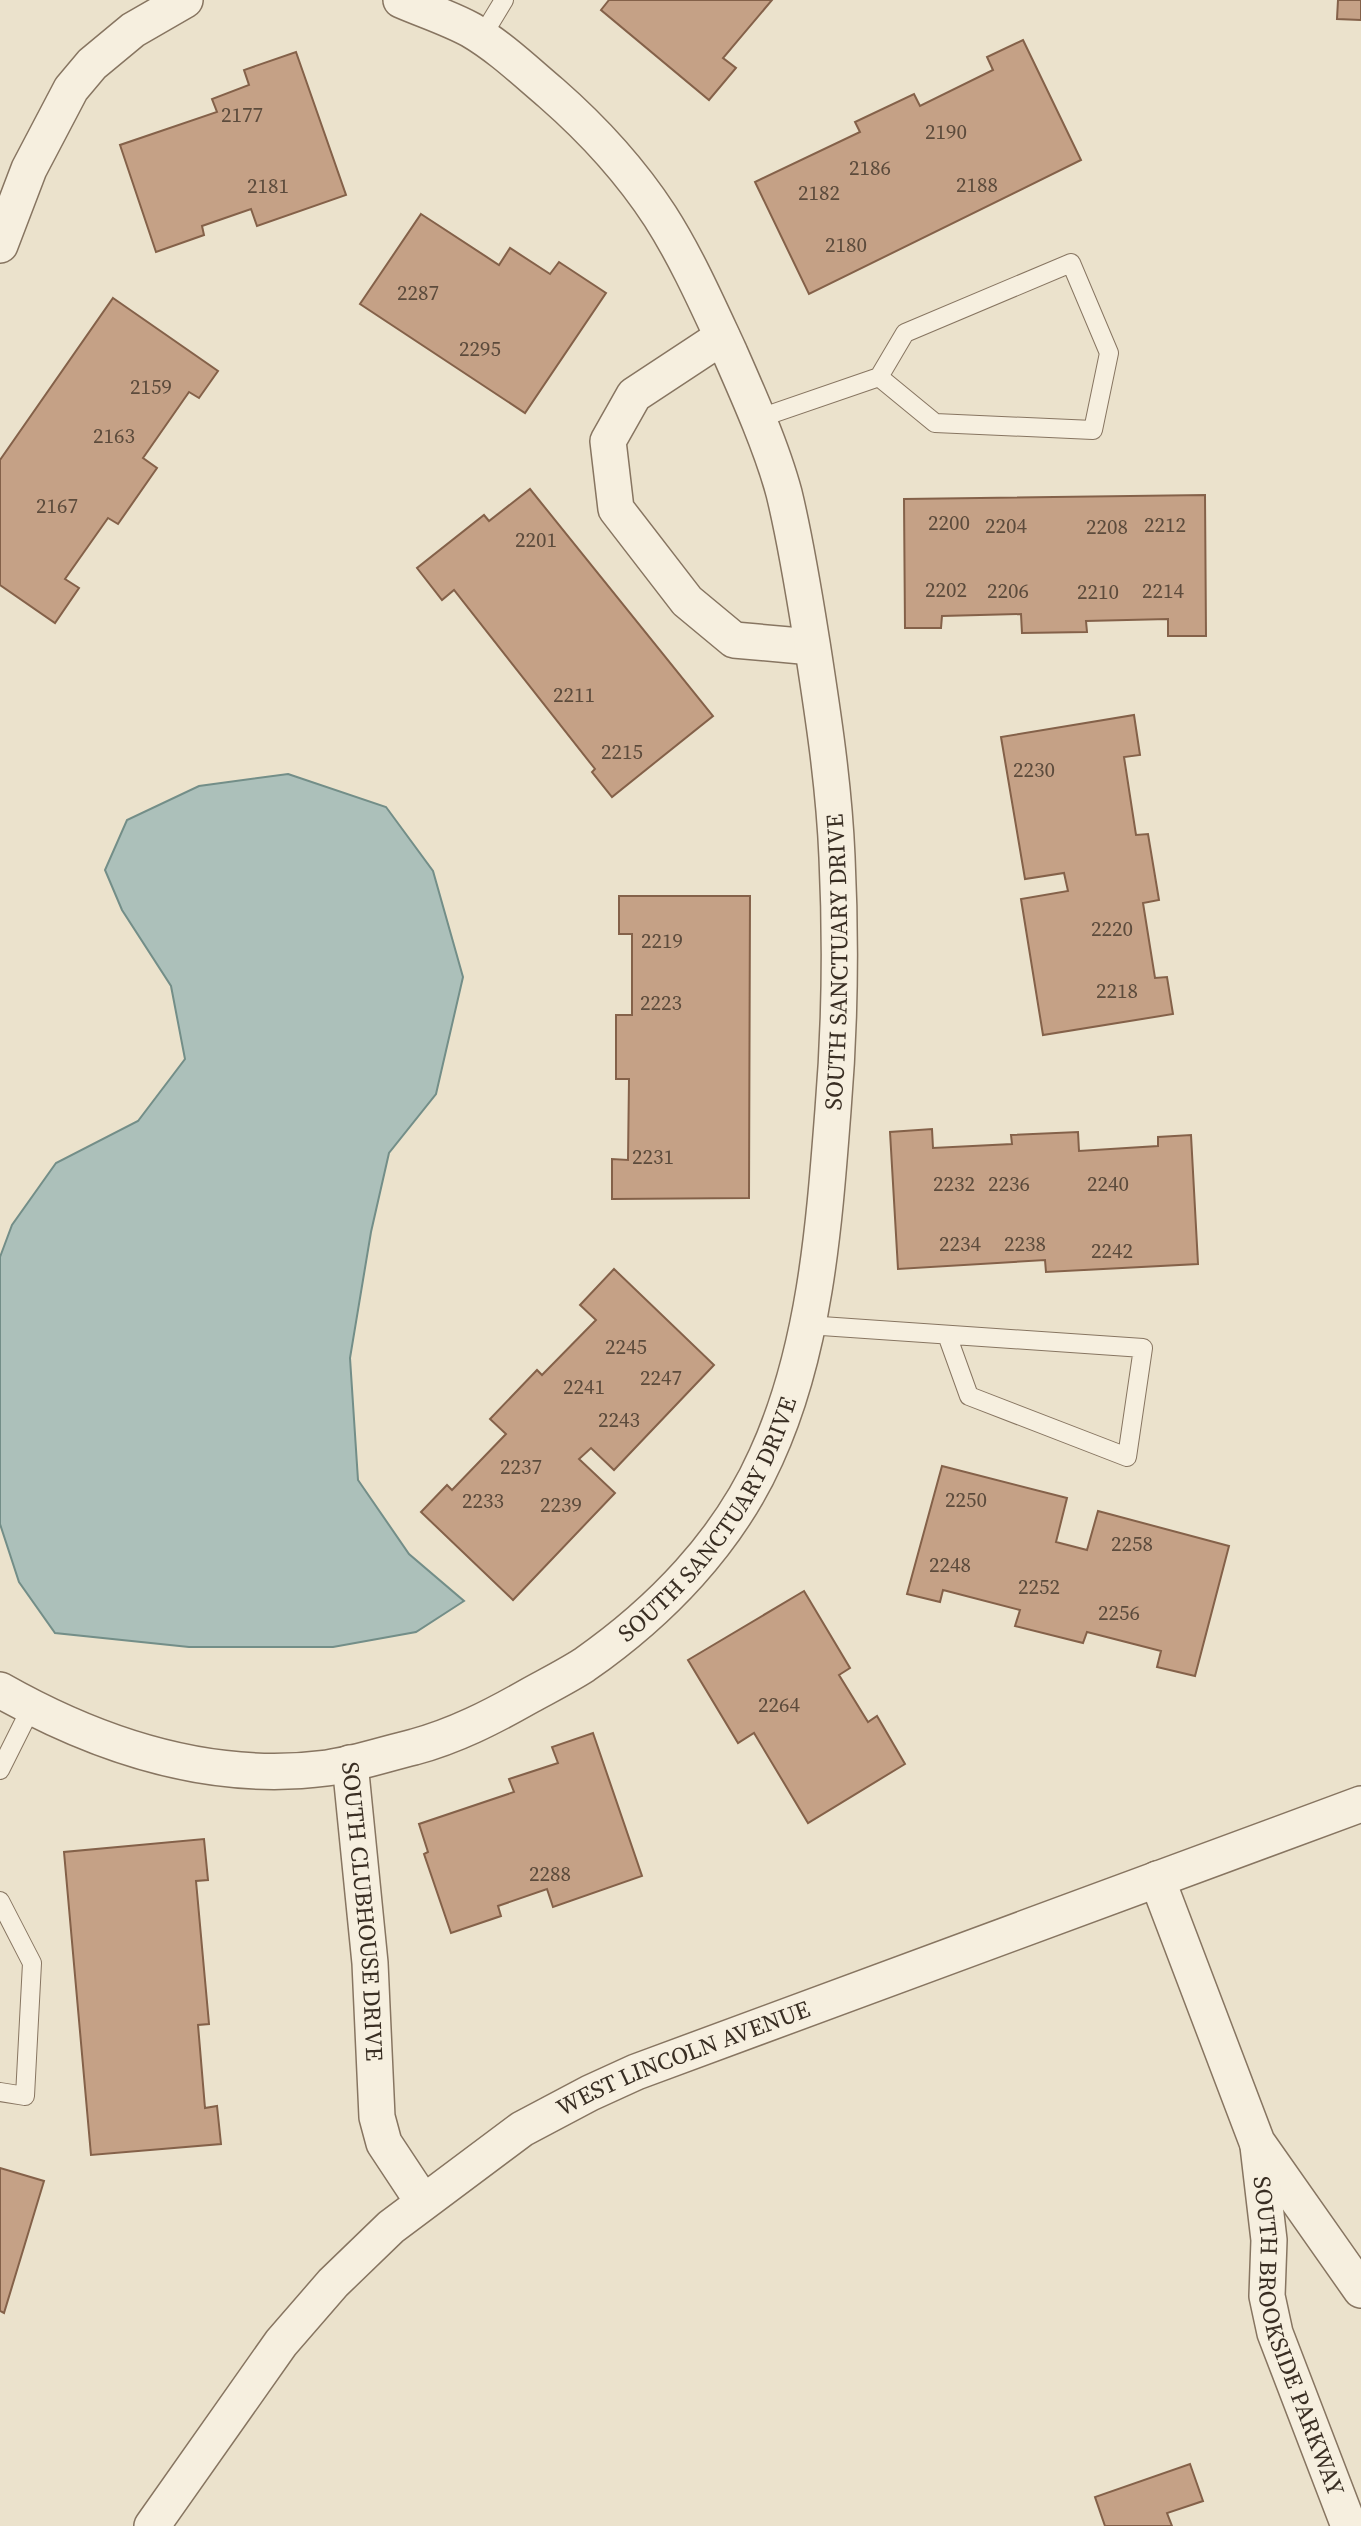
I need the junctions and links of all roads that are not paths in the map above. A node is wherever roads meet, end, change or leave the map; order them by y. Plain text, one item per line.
1 (185, 0) edge
2 (401, 0) edge
3 (504, 0) edge
4 (481, 38) junction
5 (0, 245) edge
6 (722, 337) junction
7 (879, 377) junction
8 (757, 419) junction
9 (812, 647) junction
10 (807, 1325) junction
11 (947, 1335) junction
12 (0, 1690) edge
13 (31, 1708) junction
14 (350, 1763) junction
15 (0, 1770) edge
16 (1361, 1804) edge
17 (1157, 1879) junction
18 (0, 1901) edge
19 (0, 2092) edge
20 (1257, 2142) junction
21 (423, 2202) junction
22 (1361, 2290) edge
23 (152, 2526) edge
24 (1349, 2526) edge

1 - 5 street
2 - 4 street, SOUTH SANCTUARY DRIVE
3 - 4 lane
4 - 6 street, SOUTH SANCTUARY DRIVE
6 - 8 street, SOUTH SANCTUARY DRIVE
6 - 9 street
7 - 7 lane
7 - 8 lane
8 - 9 street, SOUTH SANCTUARY DRIVE
9 - 10 street, SOUTH SANCTUARY DRIVE
10 - 11 lane
10 - 14 street, SOUTH SANCTUARY DRIVE
11 - 11 lane
12 - 13 street, SOUTH CLUBHOUSE DRIVE
13 - 14 street, SOUTH CLUBHOUSE DRIVE
13 - 15 lane
14 - 21 street, SOUTH CLUBHOUSE DRIVE
16 - 17 street, WEST LINCOLN AVENUE
17 - 20 street, SOUTH BROOKSIDE PARKWAY
17 - 21 street, WEST LINCOLN AVENUE
18 - 19 lane
20 - 22 street, SOUTH BROOKSIDE PARKWAY
20 - 24 street, SOUTH BROOKSIDE PARKWAY
21 - 23 street, WEST LINCOLN AVENUE

